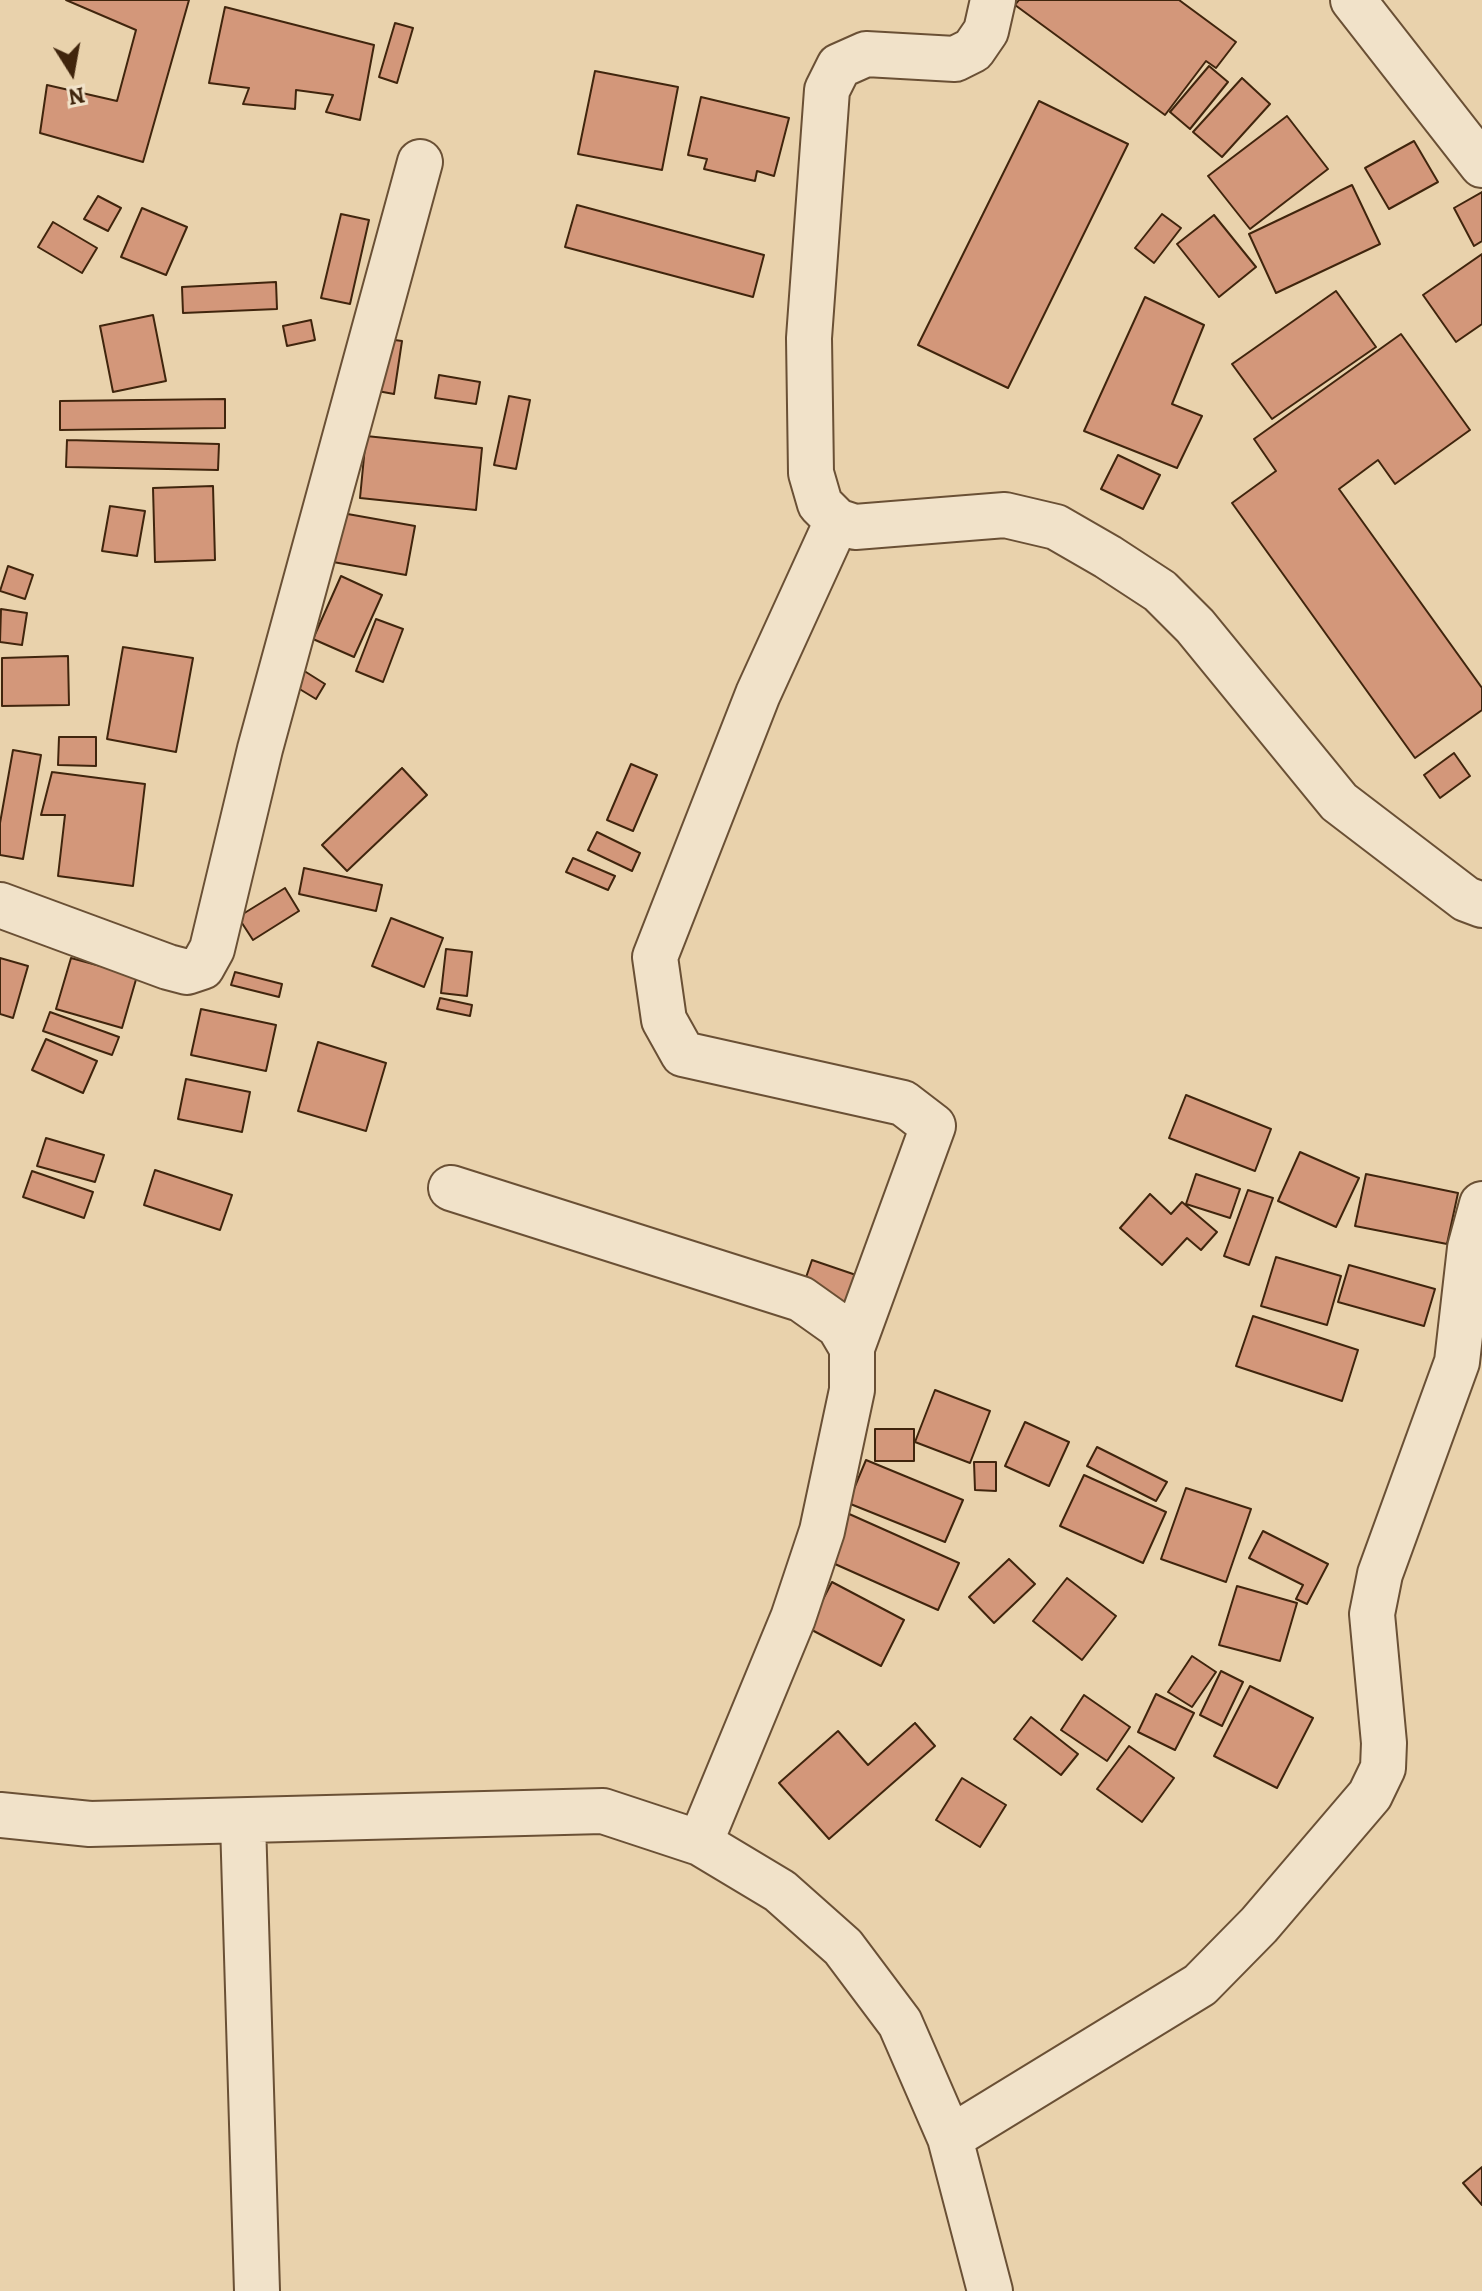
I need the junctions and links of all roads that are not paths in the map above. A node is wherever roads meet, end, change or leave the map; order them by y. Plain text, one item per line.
1 (993, 0) edge
2 (1353, 0) edge
3 (420, 162) dead end
4 (1482, 165) edge
5 (837, 521) junction
6 (0, 905) edge
7 (1482, 905) edge
8 (451, 1188) dead end
9 (1482, 1204) edge
10 (852, 1348) junction
11 (0, 1815) edge
12 (243, 1822) junction
13 (700, 1843) junction
14 (950, 2138) junction
15 (257, 2291) edge
16 (990, 2291) edge

1 - 5 street
2 - 4 street
3 - 6 street
5 - 7 street
5 - 10 street
8 - 10 street
9 - 14 street
10 - 13 street
11 - 12 street
12 - 13 street
12 - 15 street
13 - 14 street
14 - 16 street

